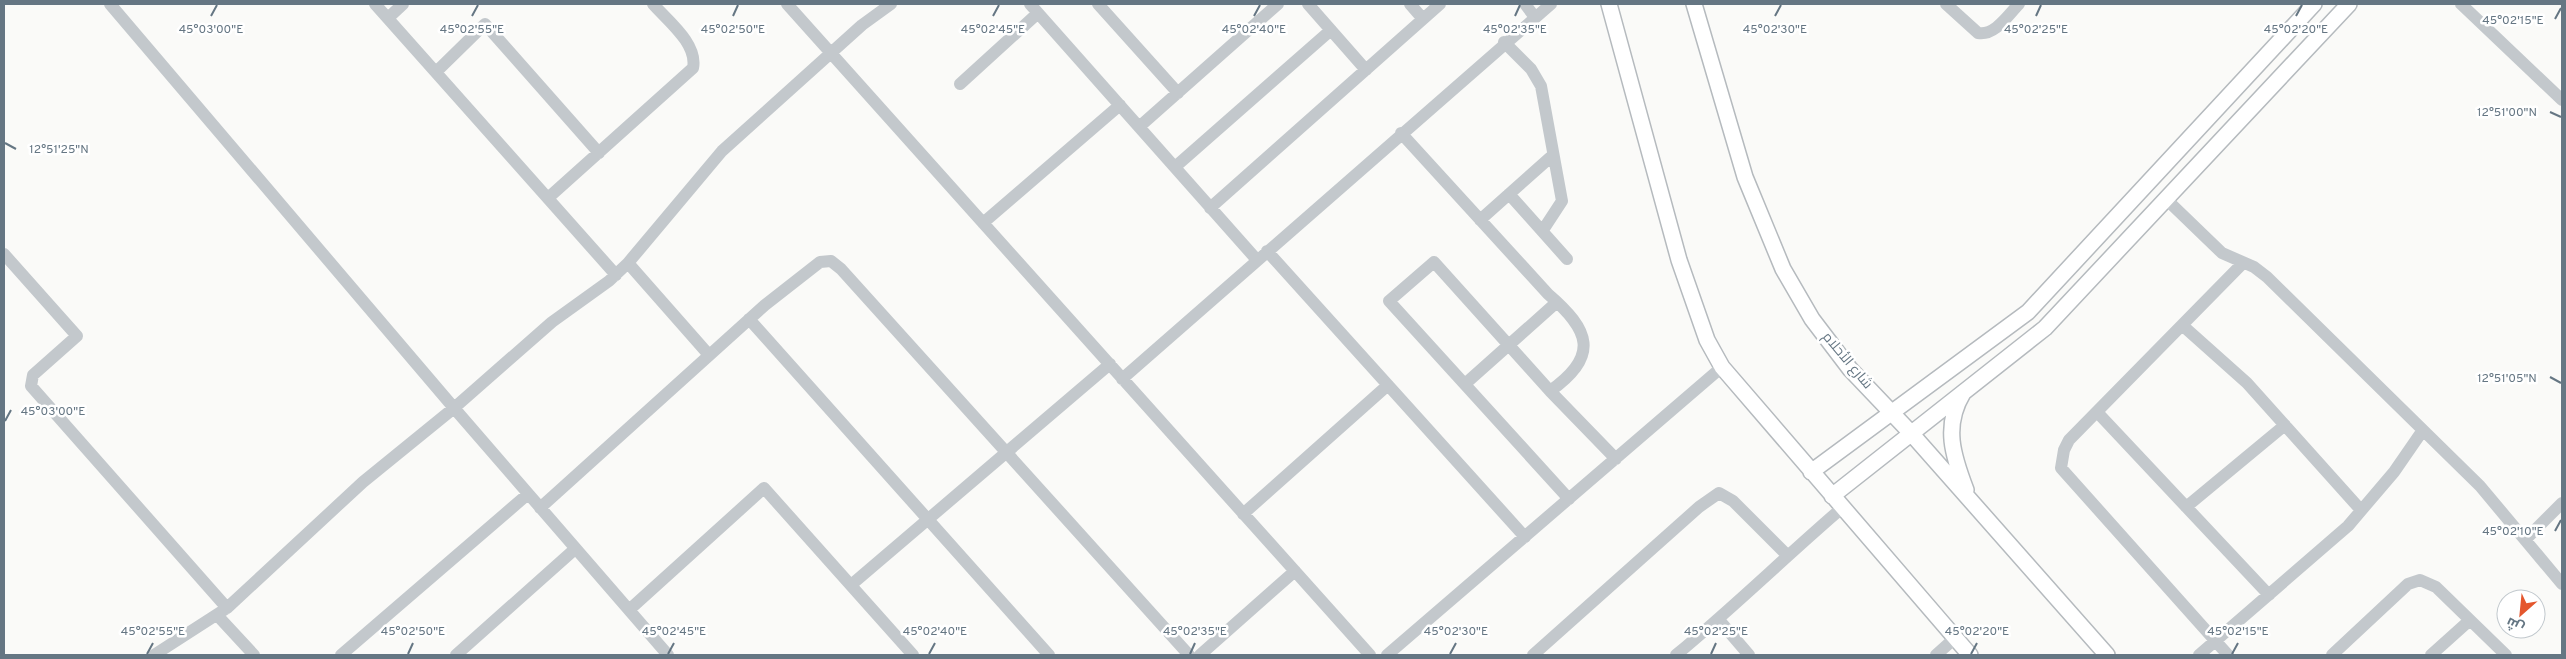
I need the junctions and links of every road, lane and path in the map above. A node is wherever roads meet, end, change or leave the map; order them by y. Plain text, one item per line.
1 (110, 4) edge
2 (375, 4) edge
3 (403, 4) edge
4 (653, 4) edge
5 (787, 4) edge
6 (891, 4) edge
7 (1098, 4) edge
8 (1278, 4) edge
9 (1308, 4) edge
10 (1410, 4) edge
11 (1440, 4) edge
12 (1524, 4) edge
13 (1551, 4) edge
14 (1609, 4) edge
15 (1694, 4) edge
16 (1946, 4) edge
17 (2019, 4) edge
18 (2314, 4) edge
19 (2349, 4) edge
20 (2462, 4) edge
21 (1034, 8) edge
22 (1534, 16) junction
23 (388, 18) junction
24 (1423, 19) junction
25 (1331, 30) junction
26 (1504, 42) junction
27 (832, 54) junction
28 (1366, 70) junction
29 (436, 72) junction
30 (960, 84) dead end
31 (1178, 93) junction
32 (2562, 100) edge
33 (1120, 105) junction
34 (1139, 127) junction
35 (1401, 133) junction
36 (599, 153) junction
37 (1553, 155) junction
38 (1174, 167) junction
39 (1509, 194) junction
40 (548, 198) junction
41 (2166, 199) junction
42 (1210, 208) junction
43 (1480, 220) junction
44 (983, 223) junction
45 (1543, 230) junction
46 (2092, 245) junction
47 (1268, 251) junction
48 (4, 254) edge
49 (1567, 258) dead end
50 (1257, 260) junction
51 (2107, 261) junction
52 (628, 263) junction
53 (2243, 263) junction
54 (616, 275) junction
55 (1557, 302) junction
56 (749, 319) junction
57 (2182, 325) junction
58 (1509, 344) junction
59 (709, 356) junction
60 (1110, 364) junction
61 (1722, 367) junction
62 (1122, 379) junction
63 (1465, 384) junction
64 (1388, 385) junction
65 (1550, 390) junction
66 (1965, 390) junction
67 (454, 408) junction
68 (2097, 412) junction
69 (1893, 413) junction
70 (2285, 425) junction
71 (2424, 430) junction
72 (1910, 432) junction
73 (1006, 452) junction
74 (1616, 458) junction
75 (1811, 472) junction
76 (528, 494) junction
77 (1832, 496) junction
78 (1569, 499) junction
79 (1970, 501) junction
80 (2562, 503) edge
81 (2186, 507) junction
82 (540, 508) junction
83 (1842, 508) junction
84 (2360, 509) junction
85 (1243, 514) junction
86 (928, 520) junction
87 (1525, 537) junction
88 (2525, 540) junction
89 (576, 549) junction
90 (1787, 555) junction
91 (1295, 571) junction
92 (2562, 584) edge
93 (851, 585) junction
94 (2269, 594) junction
95 (629, 610) junction
96 (222, 611) junction
97 (1719, 620) junction
98 (2470, 620) junction
99 (1955, 638) junction
100 (2215, 641) junction
101 (348, 653) edge
102 (154, 655) edge
103 (254, 655) edge
104 (456, 655) edge
105 (668, 655) edge
106 (913, 655) edge
107 (1049, 655) edge
108 (1189, 655) edge
109 (1200, 655) edge
110 (1370, 655) edge
111 (1387, 655) edge
112 (1534, 655) edge
113 (1676, 655) edge
114 (1749, 655) edge
115 (1936, 655) edge
116 (1970, 655) edge
117 (2107, 655) edge
118 (2199, 655) edge
119 (2228, 655) edge
120 (2332, 655) edge
121 (2431, 655) edge
122 (2506, 655) edge

1 - 67 street
2 - 23 street
3 - 23 street
4 - 36 street
5 - 27 street
6 - 27 street
7 - 31 street
8 - 31 street
9 - 25 street
10 - 24 street
11 - 24 street
12 - 22 street
13 - 22 street
14 - 61 main road
15 - 69 main road, شارع الأحلام
16 - 17 street
18 - 46 main road
19 - 41 main road
20 - 32 street
21 - 30 street
21 - 33 street
22 - 26 street
23 - 29 street
24 - 28 street
25 - 28 street
25 - 38 street
26 - 35 street
26 - 37 street
27 - 44 street
27 - 52 street
28 - 42 street
29 - 36 street
29 - 40 street
31 - 34 street
33 - 34 street
33 - 44 street
34 - 38 street
35 - 43 street
35 - 47 street
36 - 40 street
37 - 39 street
37 - 45 street
38 - 42 street
39 - 43 street
39 - 45 street
40 - 54 street
41 - 51 main road
41 - 53 street
42 - 50 street
43 - 55 street
44 - 60 street
45 - 49 street
46 - 51 main road
46 - 69 main road
47 - 50 street
47 - 64 street
48 - 96 street
50 - 62 street
51 - 66 main road
52 - 54 street
52 - 59 street
53 - 57 street
53 - 71 street
54 - 67 street
55 - 58 street
55 - 65 street
56 - 59 street
56 - 73 street
56 - 86 street
57 - 68 street
57 - 70 street
58 - 63 street
58 - 63 street
58 - 65 street
59 - 82 street
60 - 62 street
60 - 73 street
61 - 74 street
61 - 75 main road
62 - 85 street
63 - 78 street
64 - 85 street
64 - 87 street
65 - 74 street
66 - 72 main road
66 - 79 main road
67 - 76 street
67 - 96 street
68 - 81 street
68 - 100 street
69 - 72 main road, شارع الأحلام
69 - 75 main road
70 - 81 street
70 - 84 street
71 - 84 street
71 - 88 street
72 - 77 main road
72 - 79 main road, شارع الأحلام
73 - 86 street
73 - 108 street
74 - 78 street
75 - 77 main road
76 - 82 street
76 - 101 street
77 - 83 main road
78 - 87 street
79 - 117 main road, شارع الأحلام
80 - 88 street
81 - 94 street
82 - 89 street
83 - 90 street
83 - 99 main road
84 - 94 street
85 - 91 street
86 - 93 street
86 - 107 street
87 - 111 street
88 - 92 street
89 - 95 street
89 - 104 street
90 - 97 street
90 - 112 street
91 - 109 street
91 - 110 street
93 - 95 street
93 - 106 street
94 - 100 street
95 - 105 street
96 - 102 street
96 - 103 street
97 - 113 street
97 - 114 street
98 - 120 street
98 - 121 street
98 - 122 street
99 - 115 street
99 - 116 main road
100 - 118 street
100 - 119 street

